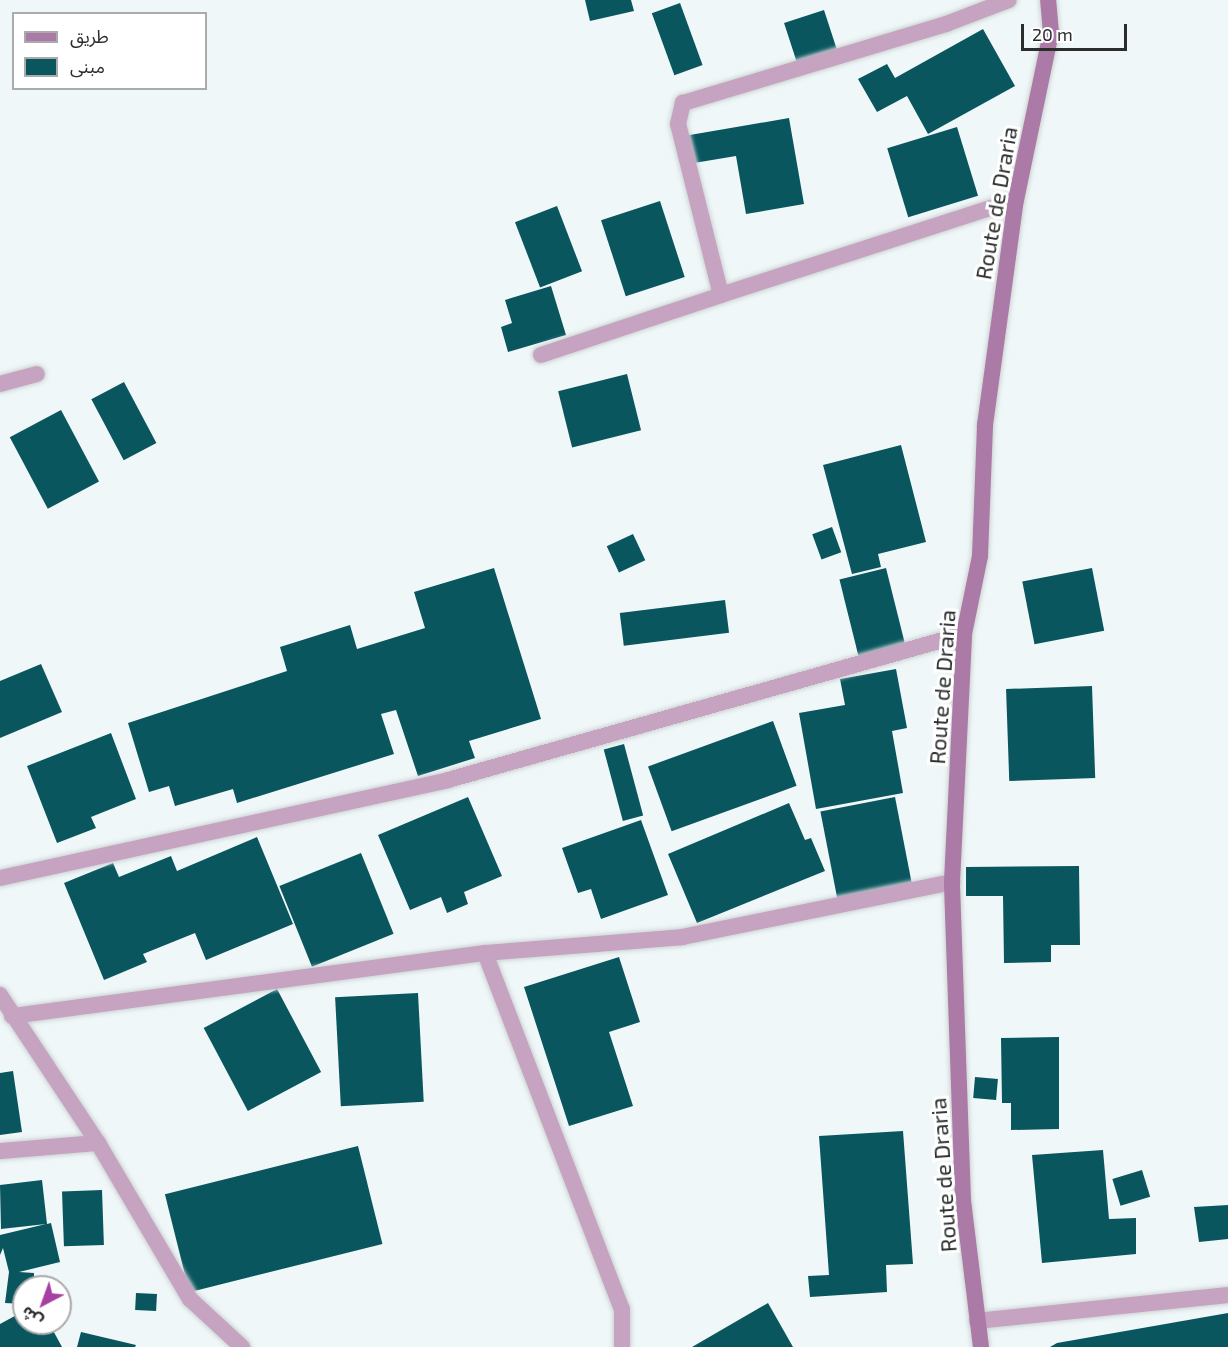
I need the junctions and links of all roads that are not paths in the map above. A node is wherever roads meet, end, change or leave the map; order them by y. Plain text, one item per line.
1 (1009, 0) edge
2 (1048, 0) edge
3 (1016, 200) junction
4 (721, 295) junction
5 (541, 355) dead end
6 (37, 374) dead end
7 (0, 384) edge
8 (964, 634) junction
9 (0, 878) edge
10 (952, 882) junction
11 (485, 953) junction
12 (0, 995) edge
13 (12, 1016) junction
14 (98, 1143) junction
15 (0, 1151) edge
16 (1228, 1295) edge
17 (977, 1320) junction
18 (242, 1347) edge
19 (622, 1347) edge
20 (981, 1347) edge

1 - 4 street
2 - 3 main road, Route de Draria
3 - 4 street
3 - 8 main road, Route de Draria
4 - 5 street
6 - 7 street
8 - 9 street
8 - 10 main road, Route de Draria
10 - 11 street
10 - 17 main road, Route de Draria
11 - 13 street
11 - 19 street
12 - 13 street
13 - 14 street
14 - 15 street
14 - 18 street
16 - 17 street
17 - 20 main road, Route de Draria

